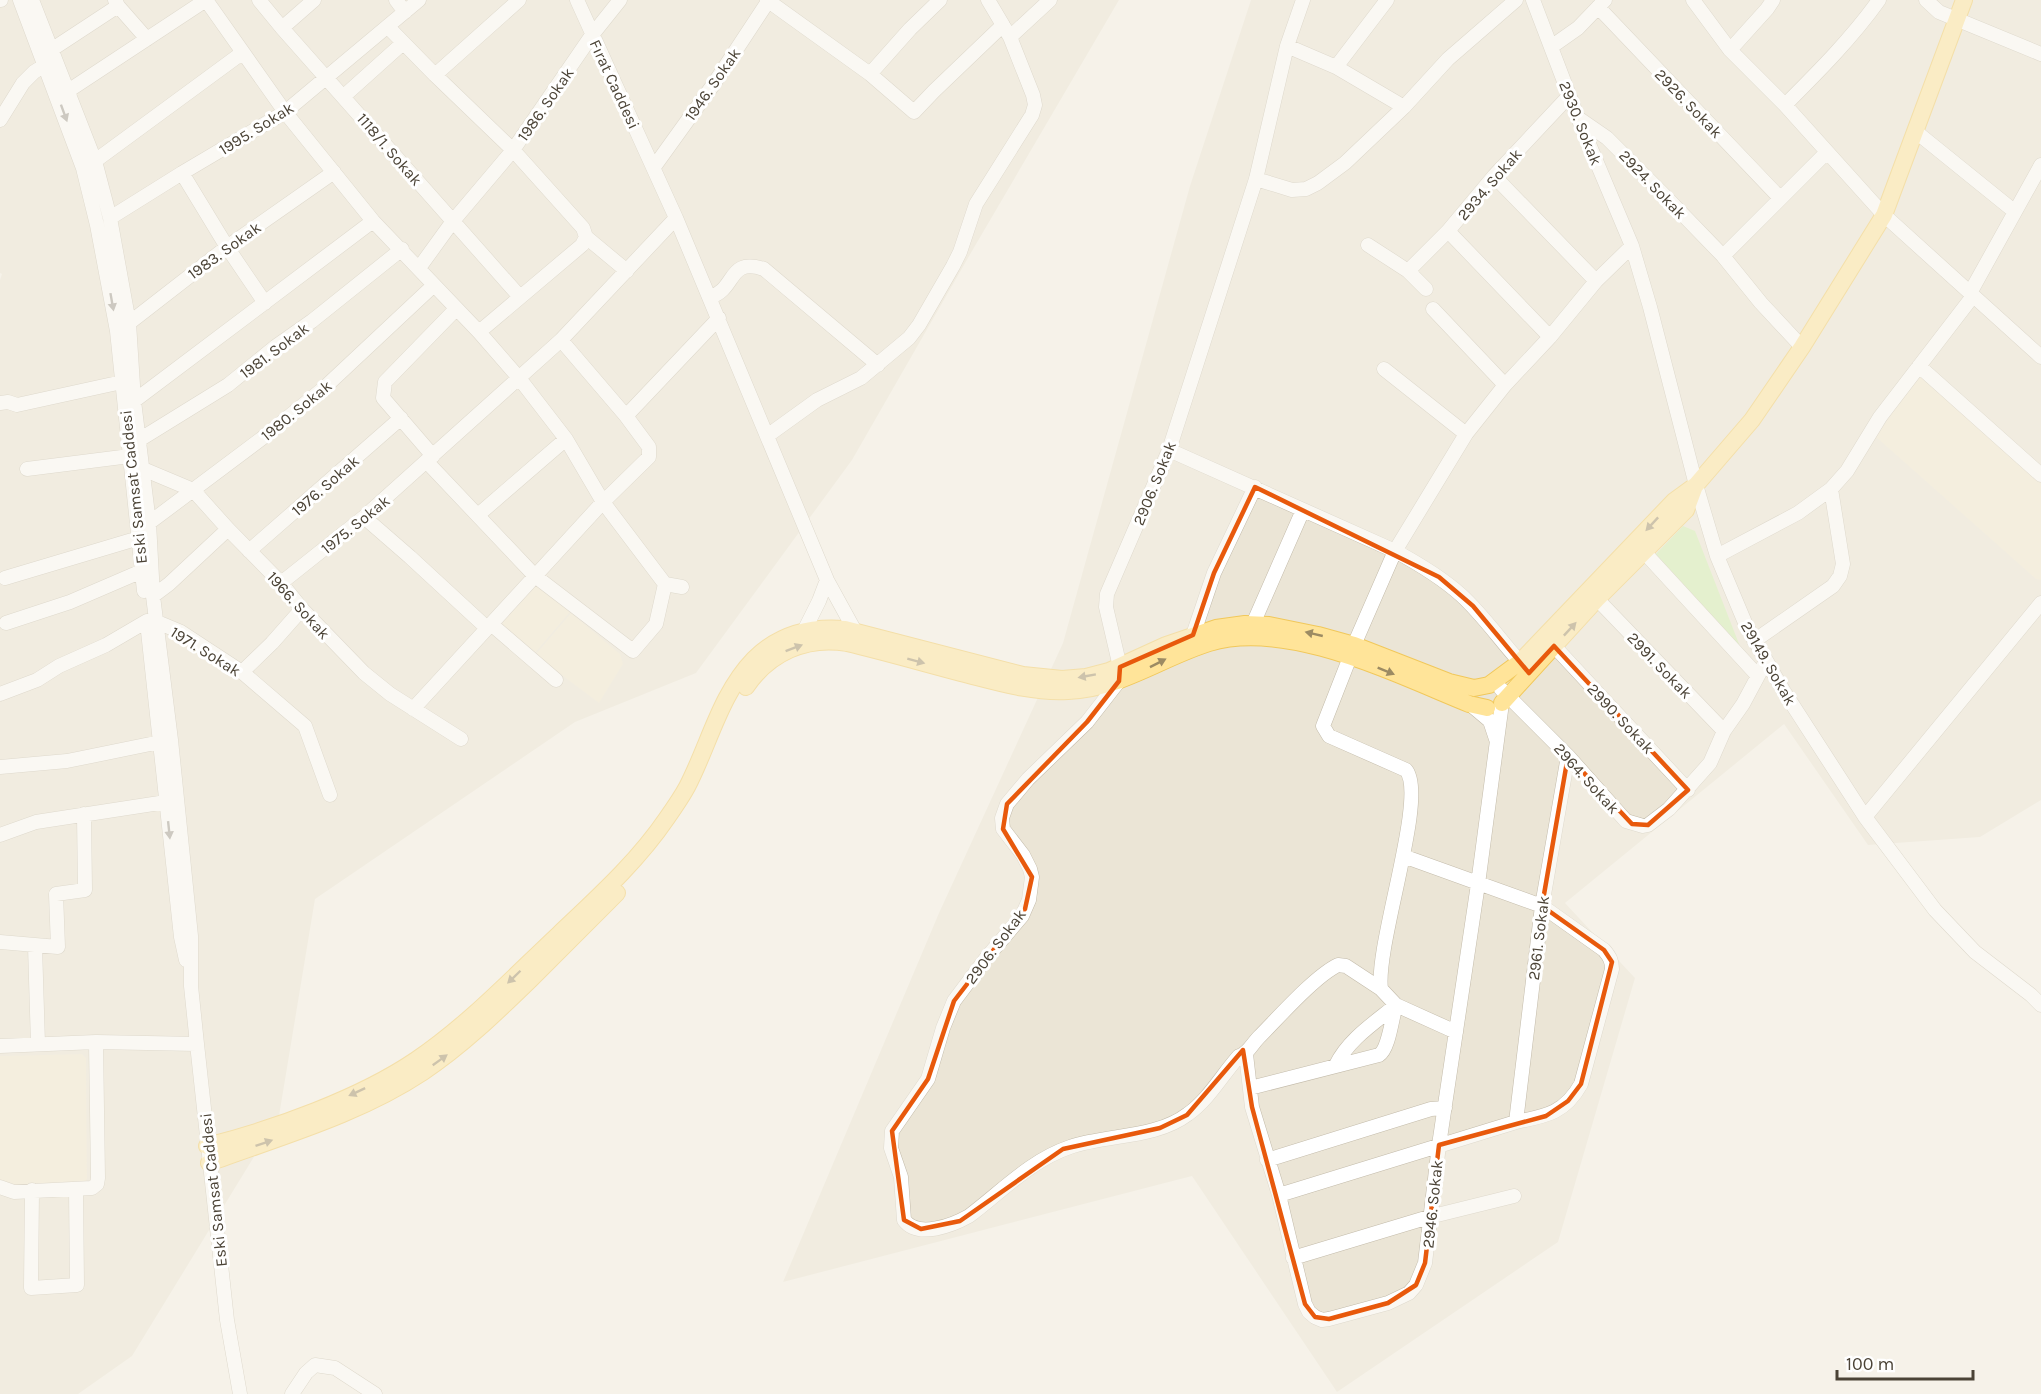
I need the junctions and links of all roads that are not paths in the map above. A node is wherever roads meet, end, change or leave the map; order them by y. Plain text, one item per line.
1 (20, 0) edge
2 (32, 0) edge
3 (206, 0) edge
4 (260, 0) edge
5 (314, 0) edge
6 (396, 0) edge
7 (419, 0) edge
8 (519, 0) edge
9 (577, 0) edge
10 (620, 0) edge
11 (768, 0) edge
12 (940, 0) edge
13 (988, 0) edge
14 (1050, 0) edge
15 (1303, 0) edge
16 (1387, 0) edge
17 (1516, 0) edge
18 (1533, 0) edge
19 (1693, 0) edge
20 (1773, 0) edge
21 (1879, 0) edge
22 (1926, 0) edge
23 (1964, 0) edge
24 (117, 3) edge
25 (1601, 3) edge
26 (405, 12) junction
27 (1956, 20) junction
28 (388, 27) junction
29 (282, 28) junction
30 (1007, 31) junction
31 (592, 35) junction
32 (147, 39) junction
33 (403, 43) junction
34 (1287, 46) junction
35 (1551, 47) junction
36 (1731, 50) junction
37 (242, 53) junction
38 (2041, 54) edge
39 (50, 58) junction
40 (1336, 67) junction
41 (870, 74) junction
42 (435, 75) junction
43 (327, 77) junction
44 (68, 91) junction
45 (344, 96) junction
46 (1569, 96) junction
47 (1785, 105) junction
48 (1404, 107) junction
49 (285, 112) junction
50 (1578, 118) junction
51 (0, 120) edge
52 (1915, 131) junction
53 (513, 150) junction
54 (1827, 152) junction
55 (95, 160) junction
56 (2041, 165) edge
57 (654, 167) junction
58 (334, 172) junction
59 (182, 173) junction
60 (1494, 176) junction
61 (1256, 179) junction
62 (1780, 198) junction
63 (2014, 211) junction
64 (1884, 215) junction
65 (110, 218) junction
66 (676, 218) junction
67 (453, 220) junction
68 (373, 221) junction
69 (1448, 231) junction
70 (586, 237) junction
71 (1368, 245) dead end
72 (1632, 246) junction
73 (227, 247) junction
74 (402, 249) junction
75 (1722, 256) junction
76 (419, 268) junction
77 (627, 271) junction
78 (1408, 271) junction
79 (1596, 281) junction
80 (434, 285) junction
81 (1426, 290) dead end
82 (1971, 295) junction
83 (520, 297) junction
84 (710, 297) junction
85 (265, 303) junction
86 (456, 309) junction
87 (1433, 309) dead end
88 (719, 318) junction
89 (129, 323) junction
90 (117, 331) junction
91 (479, 332) junction
92 (1550, 337) junction
93 (561, 340) junction
94 (1802, 346) junction
95 (2041, 357) edge
96 (878, 365) junction
97 (1919, 366) junction
98 (1384, 369) dead end
99 (519, 378) junction
100 (122, 381) junction
101 (1505, 385) junction
102 (134, 401) junction
103 (0, 403) edge
104 (626, 416) junction
105 (401, 418) junction
106 (1466, 434) junction
107 (767, 436) junction
108 (566, 439) junction
109 (139, 440) junction
110 (1169, 450) junction
111 (130, 456) junction
112 (430, 459) junction
113 (143, 468) junction
114 (27, 469) dead end
115 (2040, 472) edge
116 (1696, 485) junction
117 (1255, 487) junction
118 (1831, 489) junction
119 (193, 490) junction
120 (603, 502) junction
121 (1303, 510) junction
122 (478, 515) junction
123 (364, 517) junction
124 (149, 523) junction
125 (228, 529) junction
126 (139, 538) junction
127 (249, 551) junction
128 (1395, 551) junction
129 (1644, 552) junction
130 (1717, 556) junction
131 (142, 571) junction
132 (535, 576) junction
133 (6, 578) dead end
134 (827, 580) junction
135 (281, 583) junction
136 (665, 584) junction
137 (682, 587) dead end
138 (153, 596) junction
139 (1597, 599) junction
140 (2041, 603) edge
141 (302, 609) junction
142 (152, 622) junction
143 (6, 623) dead end
144 (1253, 624) junction
145 (489, 626) junction
146 (804, 631) junction
147 (1192, 635) junction
148 (858, 639) junction
149 (1754, 642) junction
150 (1554, 646) junction
151 (1352, 651) junction
152 (1766, 661) junction
153 (1520, 662) junction
154 (242, 672) junction
155 (1120, 674) junction
156 (1758, 676) junction
157 (555, 680) dead end
158 (0, 693) edge
159 (1496, 700) junction
160 (413, 709) junction
161 (1724, 731) junction
162 (461, 739) dead end
163 (1496, 741) junction
164 (160, 742) junction
165 (1568, 756) junction
166 (0, 766) edge
167 (1688, 790) junction
168 (330, 795) dead end
169 (166, 802) junction
170 (84, 814) junction
171 (1865, 818) junction
172 (0, 835) edge
173 (1403, 856) junction
174 (1478, 884) junction
175 (1542, 906) junction
176 (0, 942) edge
177 (35, 946) junction
178 (191, 986) junction
179 (1381, 989) junction
180 (1396, 1005) junction
181 (2041, 1005) edge
182 (1456, 1032) junction
183 (96, 1042) junction
184 (38, 1044) junction
185 (197, 1044) junction
186 (0, 1047) edge
187 (1245, 1054) junction
188 (1335, 1065) junction
189 (1250, 1088) junction
190 (1444, 1108) junction
191 (1515, 1122) junction
192 (1439, 1145) junction
193 (207, 1146) junction
194 (1267, 1160) junction
195 (209, 1163) junction
196 (0, 1188) edge
197 (76, 1189) junction
198 (32, 1190) junction
199 (1279, 1196) junction
200 (1514, 1196) dead end
201 (1430, 1217) junction
202 (1293, 1258) junction
203 (240, 1394) edge
204 (292, 1394) edge
205 (375, 1394) edge

1 - 39 street, Eski Samsat Caddesi
2 - 39 street, Eski Samsat Caddesi
3 - 32 street
3 - 37 street
4 - 29 street, 1118/1. Sokak
5 - 29 street
6 - 26 street
7 - 26 street, 1995. Sokak
8 - 42 street
9 - 31 street, Fırat Caddesi
10 - 31 street, 1986. Sokak
11 - 41 street
11 - 57 street, 1946. Sokak
12 - 41 street
13 - 30 street
14 - 30 street
15 - 34 street, 2906. Sokak
16 - 40 street
17 - 48 street
18 - 35 street, 2930. Sokak
19 - 36 street
20 - 36 street
21 - 47 street
22 - 27 street
23 - 27 main road
24 - 32 street
24 - 39 street
25 - 35 street
25 - 62 street, 2926. Sokak
26 - 28 street, 1995. Sokak
27 - 38 street
27 - 52 main road
28 - 33 street
28 - 43 street, 1995. Sokak
29 - 43 street, 1118/1. Sokak
30 - 41 street
30 - 96 street
31 - 53 street, 1986. Sokak
31 - 57 street, Fırat Caddesi
32 - 44 street
33 - 42 street
33 - 45 street
34 - 40 street
34 - 61 street, 2906. Sokak
35 - 46 street, 2930. Sokak
36 - 47 street
37 - 49 street
37 - 55 street
39 - 44 street, Eski Samsat Caddesi
39 - 51 street
39 -> 90 street, Eski Samsat Caddesi
40 - 48 street
42 - 53 street
43 - 45 street, 1118/1. Sokak
43 - 49 street, 1995. Sokak
44 - 55 street, Eski Samsat Caddesi
45 - 67 street, 1118/1. Sokak
46 - 50 street, 2930. Sokak
46 - 60 street, 2934. Sokak
47 - 54 street
48 - 61 street
49 - 58 street
49 - 59 street, 1995. Sokak
50 - 72 street, 2930. Sokak
50 - 75 street, 2924. Sokak
52 - 63 street
52 - 64 main road
53 - 67 street, 1986. Sokak
53 - 70 street
54 - 62 street
54 - 64 street
55 - 65 street, Eski Samsat Caddesi
56 - 63 street
57 - 66 street, Fırat Caddesi
58 - 68 street
58 - 73 street, 1983. Sokak
59 - 65 street, 1995. Sokak
59 - 73 street
60 - 69 street, 2934. Sokak
60 - 79 street
61 - 110 street, 2906. Sokak
62 - 75 street
63 - 82 street
64 - 82 street
64 - 94 main road
65 - 89 street, Eski Samsat Caddesi
66 - 77 street, 1975. Sokak
66 - 84 street, Fırat Caddesi
67 - 76 street, 1986. Sokak
67 - 83 street, 1118/1. Sokak
68 - 74 street
68 - 85 street
69 - 78 street, 2934. Sokak
69 - 92 street
70 - 77 street
70 - 83 street
71 - 78 street
72 - 79 street
72 - 116 street, 29149. Sokak
73 - 85 street
73 - 89 street, 1983. Sokak
74 - 76 street
74 - 109 street, 1981. Sokak
75 - 94 street, 2924. Sokak
76 - 80 street
77 - 93 street, 1975. Sokak
78 - 81 street
79 - 92 street
80 - 86 street
80 - 119 street, 1980. Sokak
82 - 95 street
82 - 97 street
83 - 91 street
84 - 88 street, Fırat Caddesi
84 - 96 street
85 - 102 street
86 - 91 street
86 - 105 street
87 - 101 street
88 - 104 street
88 - 107 street, Fırat Caddesi
89 - 90 street, 1983. Sokak
89 - 102 street, Eski Samsat Caddesi
90 - 100 street, Eski Samsat Caddesi
91 - 99 street
92 - 101 street
93 - 99 street, 1975. Sokak
93 - 104 street
94 - 116 main road
96 - 107 street
97 - 115 street
97 - 118 street
98 - 106 street
99 - 108 street
99 - 112 street, 1975. Sokak
100 - 103 street
100 - 111 street, Eski Samsat Caddesi
101 - 106 street
102 - 109 street, Eski Samsat Caddesi
104 - 120 street
105 - 112 street
105 - 127 street, 1976. Sokak
106 - 128 street
107 - 134 street, Fırat Caddesi
108 - 120 street
108 - 122 street
109 - 113 street, Eski Samsat Caddesi
110 - 117 street
110 - 155 street, 2906. Sokak
111 - 114 street
111 - 126 street, Eski Samsat Caddesi
112 - 122 street
112 - 123 street, 1975. Sokak
113 - 119 street, 1966. Sokak
113 - 124 street, Eski Samsat Caddesi
116 - 129 main road
116 - 130 street, 29149. Sokak
116 -> 153 main road
117 - 121 street
117 - 147 street
118 - 130 street
118 - 149 street
119 - 124 street, 1980. Sokak
119 - 125 street, 1966. Sokak
120 - 132 street
120 - 136 street
121 - 128 street
121 - 144 street
122 - 132 street
123 - 135 street, 1975. Sokak
123 - 145 street
124 - 138 street, Eski Samsat Caddesi
125 - 127 street, 1966. Sokak
125 - 138 street
126 - 131 street, Eski Samsat Caddesi
126 - 133 street
127 - 135 street, 1966. Sokak
128 - 151 street
128 - 153 street
129 - 139 main road
129 - 156 street
130 - 149 street, 29149. Sokak
131 - 142 street, Eski Samsat Caddesi
131 - 143 street
132 - 136 street
132 - 145 street
134 - 146 street
134 - 148 street, Fırat Caddesi
135 - 141 street, 1966. Sokak
136 - 137 street
138 - 142 street, Eski Samsat Caddesi
150 -> 139 main road
139 - 161 street, 2991. Sokak
140 - 171 street
141 - 154 street
141 - 160 street, 1966. Sokak
142 - 154 street, 1971. Sokak
142 - 158 street
142 - 164 street, Eski Samsat Caddesi
142 - 178 street, Eski Samsat Caddesi
144 - 147 main road
151 -> 144 main road
145 - 157 street
145 - 160 street
146 - 148 main road
146 -> 193 main road
147 - 155 main road
148 - 155 main road
195 -> 148 main road
149 - 152 street, 29149. Sokak
150 - 159 main road
150 - 167 street, 2990. Sokak
155 -> 151 main road
151 - 159 main road
151 -> 159 main road
151 - 173 street
152 - 156 street, 2964. Sokak
152 - 171 street, 29149. Sokak
153 - 159 main road
154 - 168 street, 1971. Sokak
155 - 187 street, 2906. Sokak
156 - 161 street, 2964. Sokak
159 - 163 street, 2946. Sokak
159 - 163 street
159 - 165 street, 2964. Sokak
160 - 162 street, 1966. Sokak
161 - 167 street, 2964. Sokak
163 - 174 street, 2946. Sokak
164 - 166 street
164 - 169 street, Eski Samsat Caddesi
165 - 167 street, 2964. Sokak
165 - 175 street, 2961. Sokak
169 - 170 street
169 -> 178 street, Eski Samsat Caddesi
170 - 172 street
170 - 177 street
171 - 181 street, 29149. Sokak
173 - 174 street
173 - 179 street
174 - 175 street
174 - 182 street, 2946. Sokak
175 - 191 street, 2961. Sokak
175 - 191 street
176 - 177 street
177 - 184 street
178 - 185 street, Eski Samsat Caddesi
179 - 180 street, 2906. Sokak
179 - 187 street, 2906. Sokak
180 - 182 street, 2906. Sokak
180 - 188 street
180 - 188 street
182 - 190 street, 2946. Sokak
183 - 184 street
183 - 185 street
183 - 197 street
184 - 186 street
185 - 193 street, Eski Samsat Caddesi
187 - 189 street, 2946. Sokak
188 - 189 street
189 - 194 street, 2946. Sokak
190 - 192 street, 2946. Sokak
190 - 194 street
191 - 192 street
192 - 199 street
192 - 201 street, 2946. Sokak
193 - 195 street, Eski Samsat Caddesi
194 - 199 street, 2946. Sokak
195 - 203 street, Eski Samsat Caddesi
196 - 198 street
197 - 198 street
197 - 198 street
199 - 202 street, 2946. Sokak
200 - 201 street
201 - 202 street
201 - 202 street, 2946. Sokak
204 - 205 street

